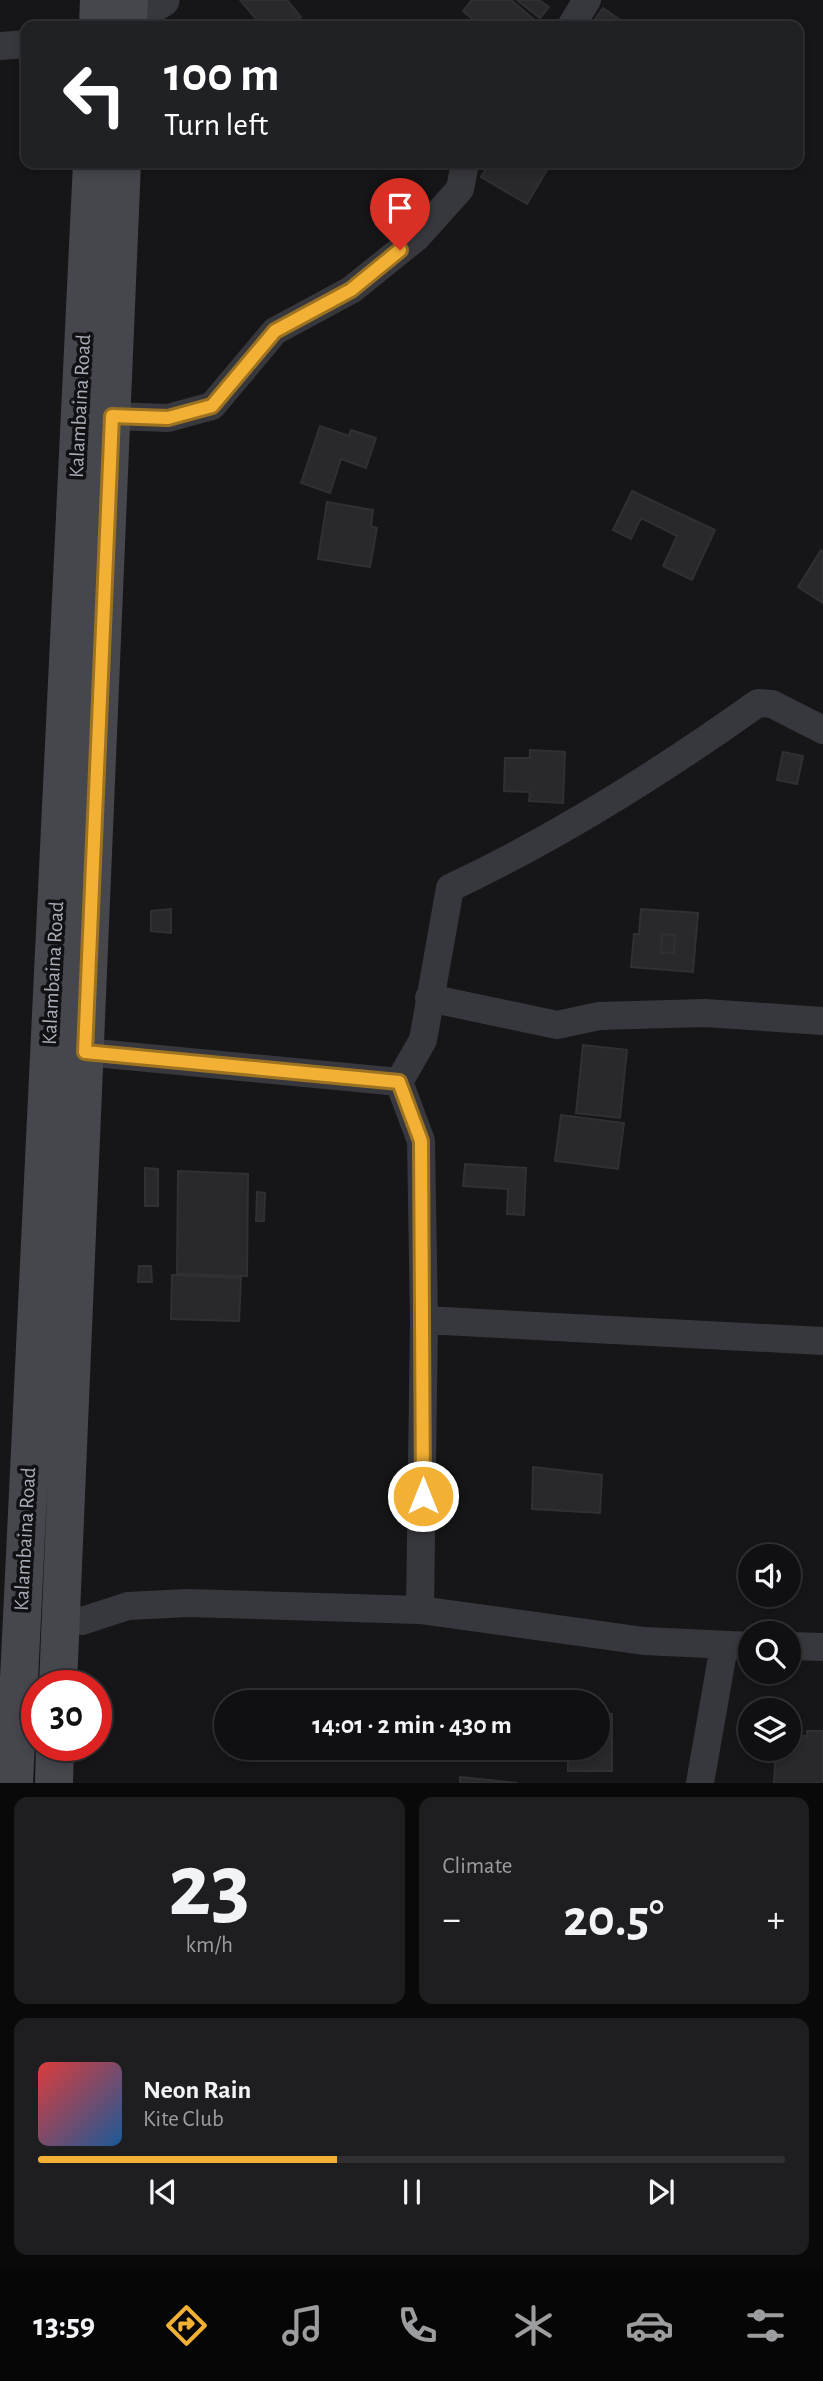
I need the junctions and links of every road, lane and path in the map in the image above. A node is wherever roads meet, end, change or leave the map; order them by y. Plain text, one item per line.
1 (162, 0) edge
2 (587, 0) edge
3 (116, 15) edge
4 (574, 21) edge
5 (21, 44) edge
6 (0, 46) edge
7 (92, 168) edge
8 (122, 168) edge
9 (464, 168) edge
10 (112, 416) junction
11 (823, 730) edge
12 (429, 998) junction
13 (823, 1021) edge
14 (85, 1052) junction
15 (399, 1082) junction
16 (424, 1320) junction
17 (823, 1341) edge
18 (420, 1610) junction
19 (61, 1616) junction
20 (737, 1646) edge
21 (801, 1646) edge
22 (823, 1647) edge
23 (59, 1670) edge
24 (55, 1761) edge
25 (13, 1783) edge
26 (54, 1783) edge
27 (700, 1783) edge

1 - 3 street
2 - 4 street
5 - 6 street
7 - 25 main road, Kalambaina Road
8 - 10 main road
9 - 10 street
10 - 14 main road
11 - 12 street
12 - 13 street
12 - 15 street
14 - 15 street
14 - 19 main road
15 - 16 street
16 - 17 street
16 - 18 street
18 - 19 street
18 - 20 street
19 - 23 main road
20 - 27 street
21 - 22 street
24 - 26 main road

